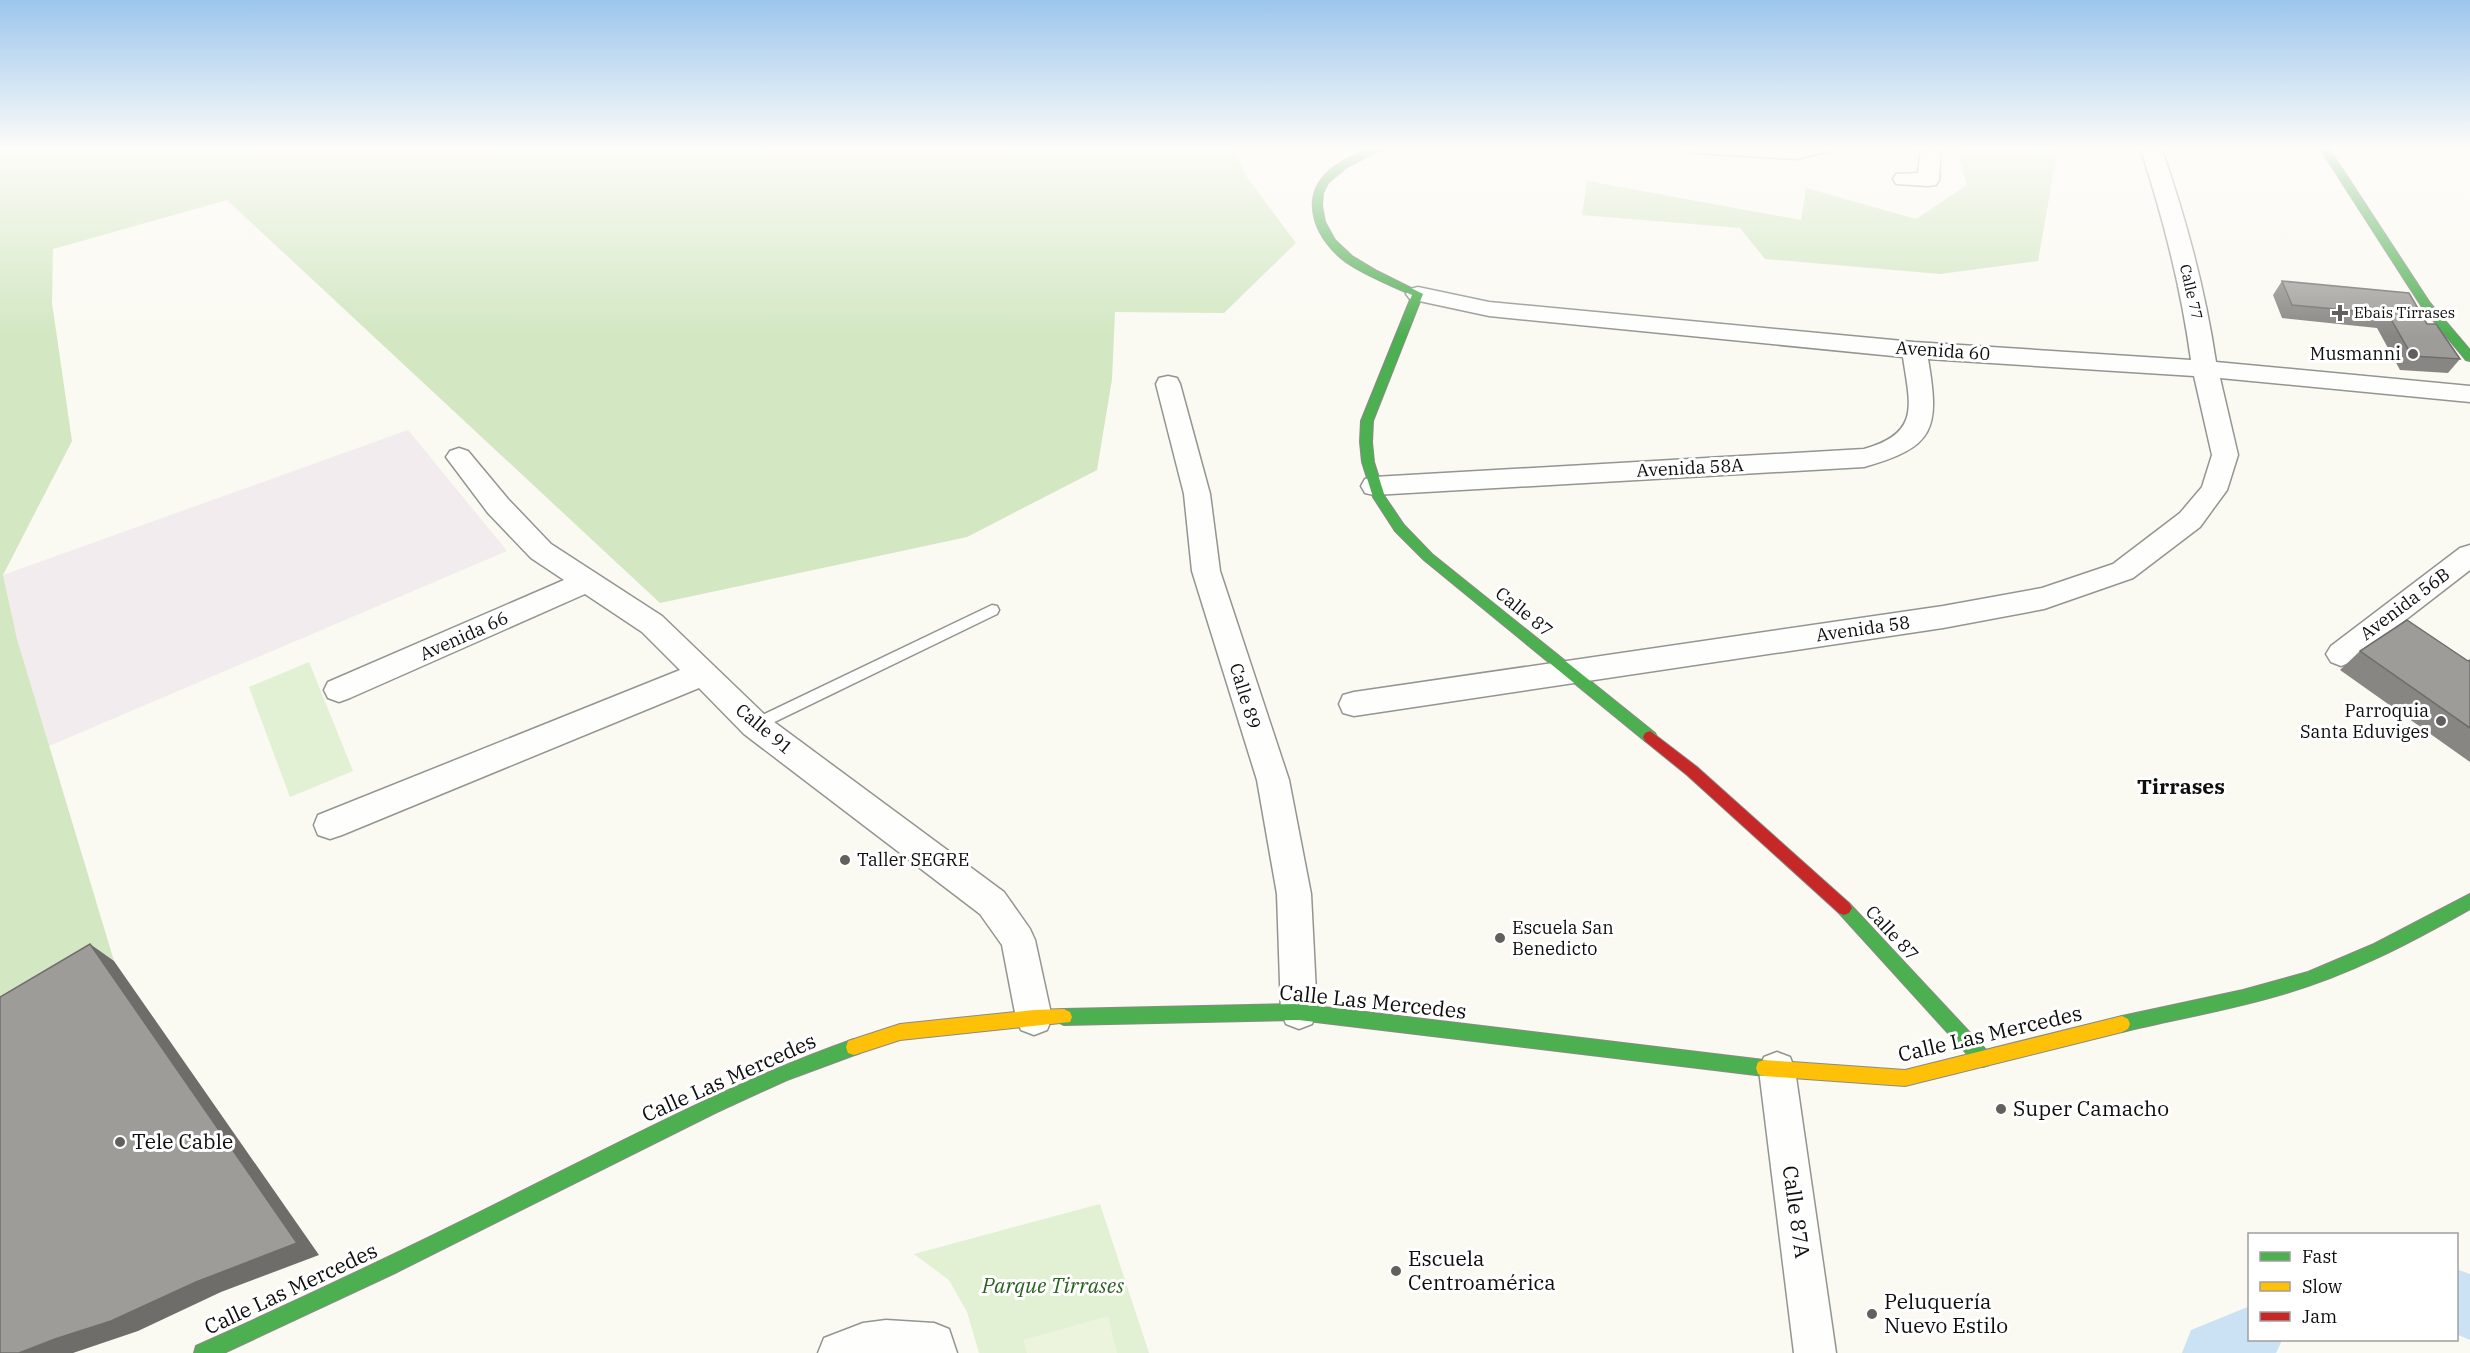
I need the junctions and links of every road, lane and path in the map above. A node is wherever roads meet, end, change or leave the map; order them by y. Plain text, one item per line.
1 (1316, 210) edge
2 (2171, 210) edge
3 (2364, 210) edge
4 (1418, 294) junction
5 (1914, 350) junction
6 (2470, 357) edge
7 (2205, 369) junction
8 (1168, 384) dead end
9 (2470, 394) edge
10 (459, 457) dead end
11 (1374, 486) junction
12 (2470, 555) edge
13 (588, 581) junction
14 (992, 610) dead end
15 (2341, 654) dead end
16 (1569, 671) junction
17 (703, 674) junction
18 (339, 690) dead end
19 (1354, 704) dead end
20 (755, 726) junction
21 (330, 825) dead end
22 (2470, 902) edge
23 (1299, 1012) junction
24 (1034, 1018) junction
25 (1983, 1059) junction
26 (1777, 1070) junction
27 (935, 1349) edge
28 (203, 1353) edge
29 (840, 1353) edge
30 (1815, 1353) edge

1 - 4 street
2 - 7 street, Calle 77
3 - 6 street
4 - 5 street, Avenida 60
4 - 11 street, Calle 87
5 - 7 street, Avenida 60
5 - 11 street, Avenida 58A
7 - 9 street, Avenida 60
7 - 16 street, Avenida 58
8 - 23 street, Calle 89
10 - 13 street, Calle 91
11 - 16 street, Calle 87
12 - 15 street, Avenida 56B
13 - 17 street, Calle 91
13 - 18 street, Avenida 66
14 - 20 lane
16 - 19 street, Avenida 58
16 - 25 street, Calle 87
17 - 20 street, Calle 91
17 - 21 street
20 - 24 street, Calle 91
22 - 25 street, Calle Las Mercedes
23 - 24 street, Calle Las Mercedes
23 - 26 street, Calle Las Mercedes
24 - 28 street, Calle Las Mercedes
25 - 26 street, Calle Las Mercedes
26 - 30 street, Calle 87A
27 - 29 street

